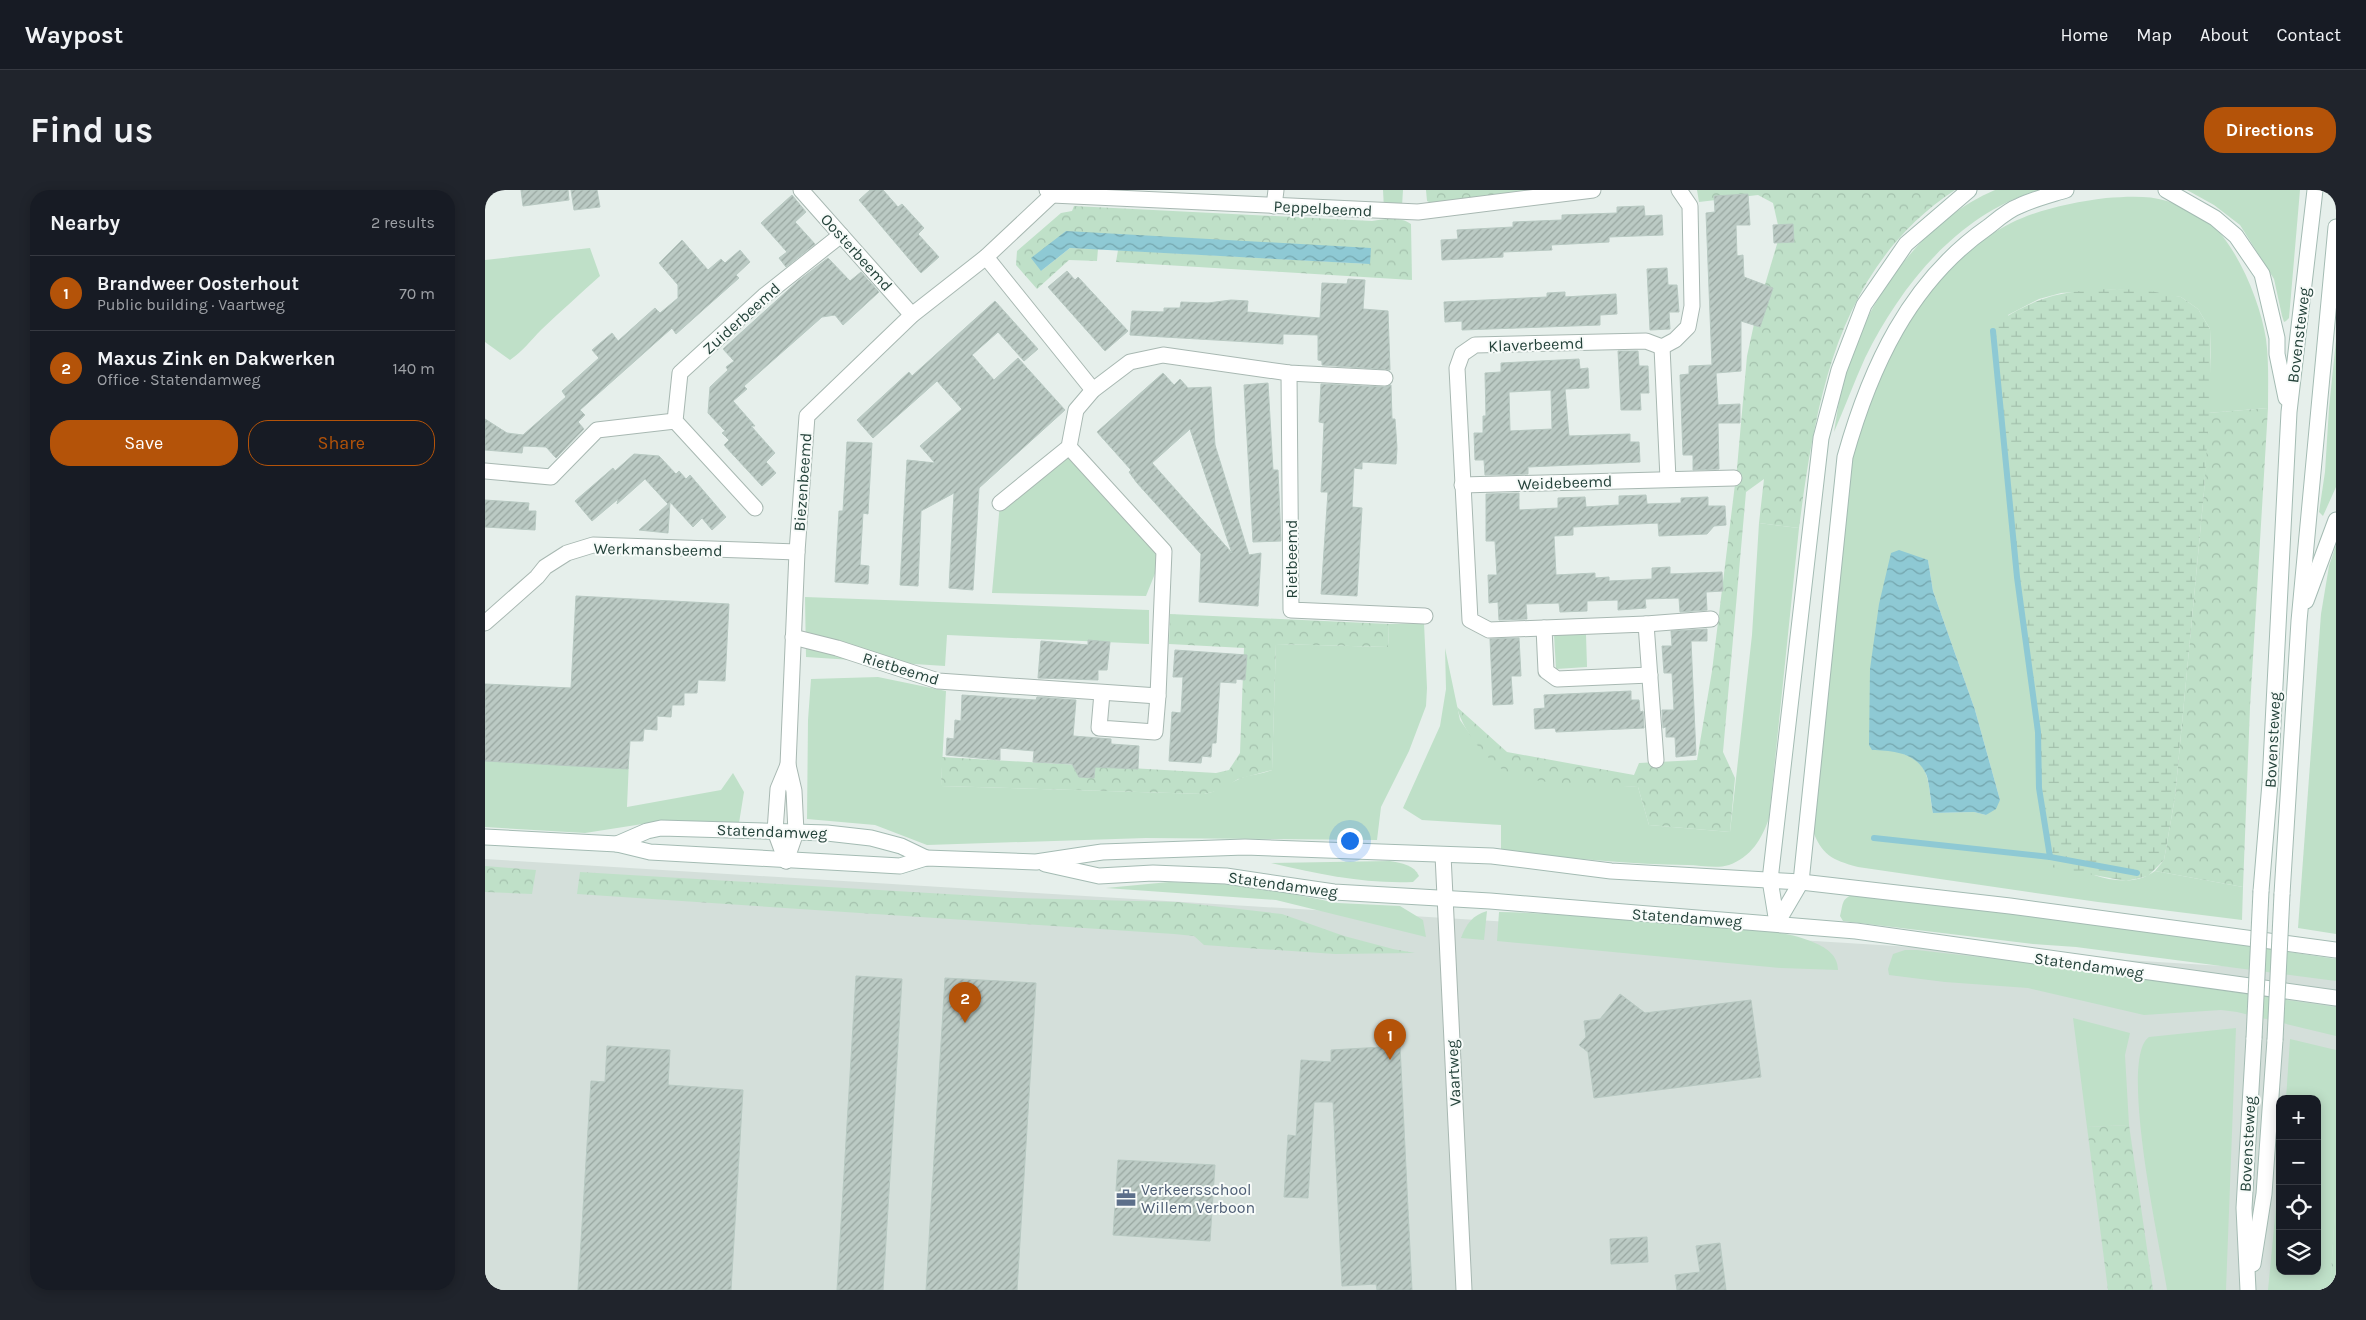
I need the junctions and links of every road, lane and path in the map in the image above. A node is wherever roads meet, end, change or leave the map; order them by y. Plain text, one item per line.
1 (801, 190) edge
2 (1276, 190) edge
3 (1593, 190) edge
4 (1679, 190) edge
5 (1969, 190) edge
6 (2066, 190) edge
7 (2166, 190) edge
8 (2315, 190) edge
9 (1050, 193) edge
10 (1275, 206) junction
11 (2336, 227) edge
12 (841, 234) junction
13 (986, 257) junction
14 (912, 315) junction
15 (1662, 347) junction
16 (1289, 373) junction
17 (1385, 378) dead end
18 (1093, 390) junction
19 (2289, 412) junction
20 (675, 422) junction
21 (1069, 447) junction
22 (485, 471) edge
23 (1734, 478) dead end
24 (1668, 479) junction
25 (1462, 485) junction
26 (1000, 503) dead end
27 (755, 508) dead end
28 (2336, 520) edge
29 (797, 552) junction
30 (1425, 616) dead end
31 (1711, 619) dead end
32 (2299, 621) junction
33 (485, 623) edge
34 (1646, 624) junction
35 (1544, 628) junction
36 (793, 637) junction
37 (1650, 675) junction
38 (1102, 693) junction
39 (1158, 696) junction
40 (1656, 760) dead end
41 (788, 765) junction
42 (775, 831) junction
43 (797, 832) junction
44 (485, 837) edge
45 (617, 844) junction
46 (1443, 855) junction
47 (926, 858) junction
48 (785, 861) junction
49 (1036, 862) junction
50 (1770, 880) junction
51 (1801, 882) junction
52 (1444, 898) junction
53 (1777, 923) junction
54 (2336, 950) edge
55 (2336, 998) edge
56 (1463, 1290) edge
57 (2249, 1290) edge

1 - 12 main road, Oosterbeemd
2 - 10 main road
3 - 10 main road, Peppelbeemd
4 - 15 main road
5 - 50 main road
6 - 51 main road
7 - 19 main road
8 - 19 main road, Bovensteweg
9 - 10 main road, Peppelbeemd
9 - 13 main road, Biezenbeemd
11 - 32 main road, Bovensteweg
12 - 14 main road, Oosterbeemd
12 - 20 main road, Zuiderbeemd
13 - 14 main road, Biezenbeemd
13 - 18 main road
14 - 29 main road, Biezenbeemd
15 - 24 main road
15 - 25 main road, Klaverbeemd
16 - 17 main road
16 - 18 main road
16 - 30 main road, Rietbeemd
18 - 21 main road
19 - 57 main road, Bovensteweg, bridge
20 - 22 main road
20 - 27 main road
21 - 26 main road
21 - 39 main road
23 - 24 main road, Weidebeemd
24 - 25 main road, Weidebeemd
25 - 35 main road, Klaverbeemd
28 - 32 main road
29 - 33 main road, Werkmansbeemd
29 - 36 main road, Biezenbeemd
31 - 34 main road, Klaverbeemd
32 - 57 main road, Bovensteweg, bridge
34 - 35 main road, Klaverbeemd
34 - 37 main road
35 - 37 main road
36 - 38 main road, Rietbeemd
36 - 41 main road, Biezenbeemd
37 - 40 main road
38 - 39 main road, Rietbeemd
38 - 39 main road
41 - 42 main road, Biezenbeemd
41 - 43 main road, Biezenbeemd
42 - 43 main road, Statendamweg
42 - 45 main road, Statendamweg
42 - 48 main road, Biezenbeemd
43 - 47 main road, Statendamweg
43 - 48 main road, Biezenbeemd
44 - 45 main road, Statendamweg
45 - 48 main road, Statendamweg
46 - 49 main road, Statendamweg
46 - 50 main road, Statendamweg
46 - 52 main road, Vaartweg
47 - 48 main road, Statendamweg
47 - 49 main road, Statendamweg
49 - 52 main road, Statendamweg
50 - 51 main road, Statendamweg
50 - 53 main road
51 - 53 main road
51 - 54 main road, Statendamweg
52 - 53 main road, Statendamweg
52 - 56 main road, Vaartweg
53 - 55 main road, Statendamweg

